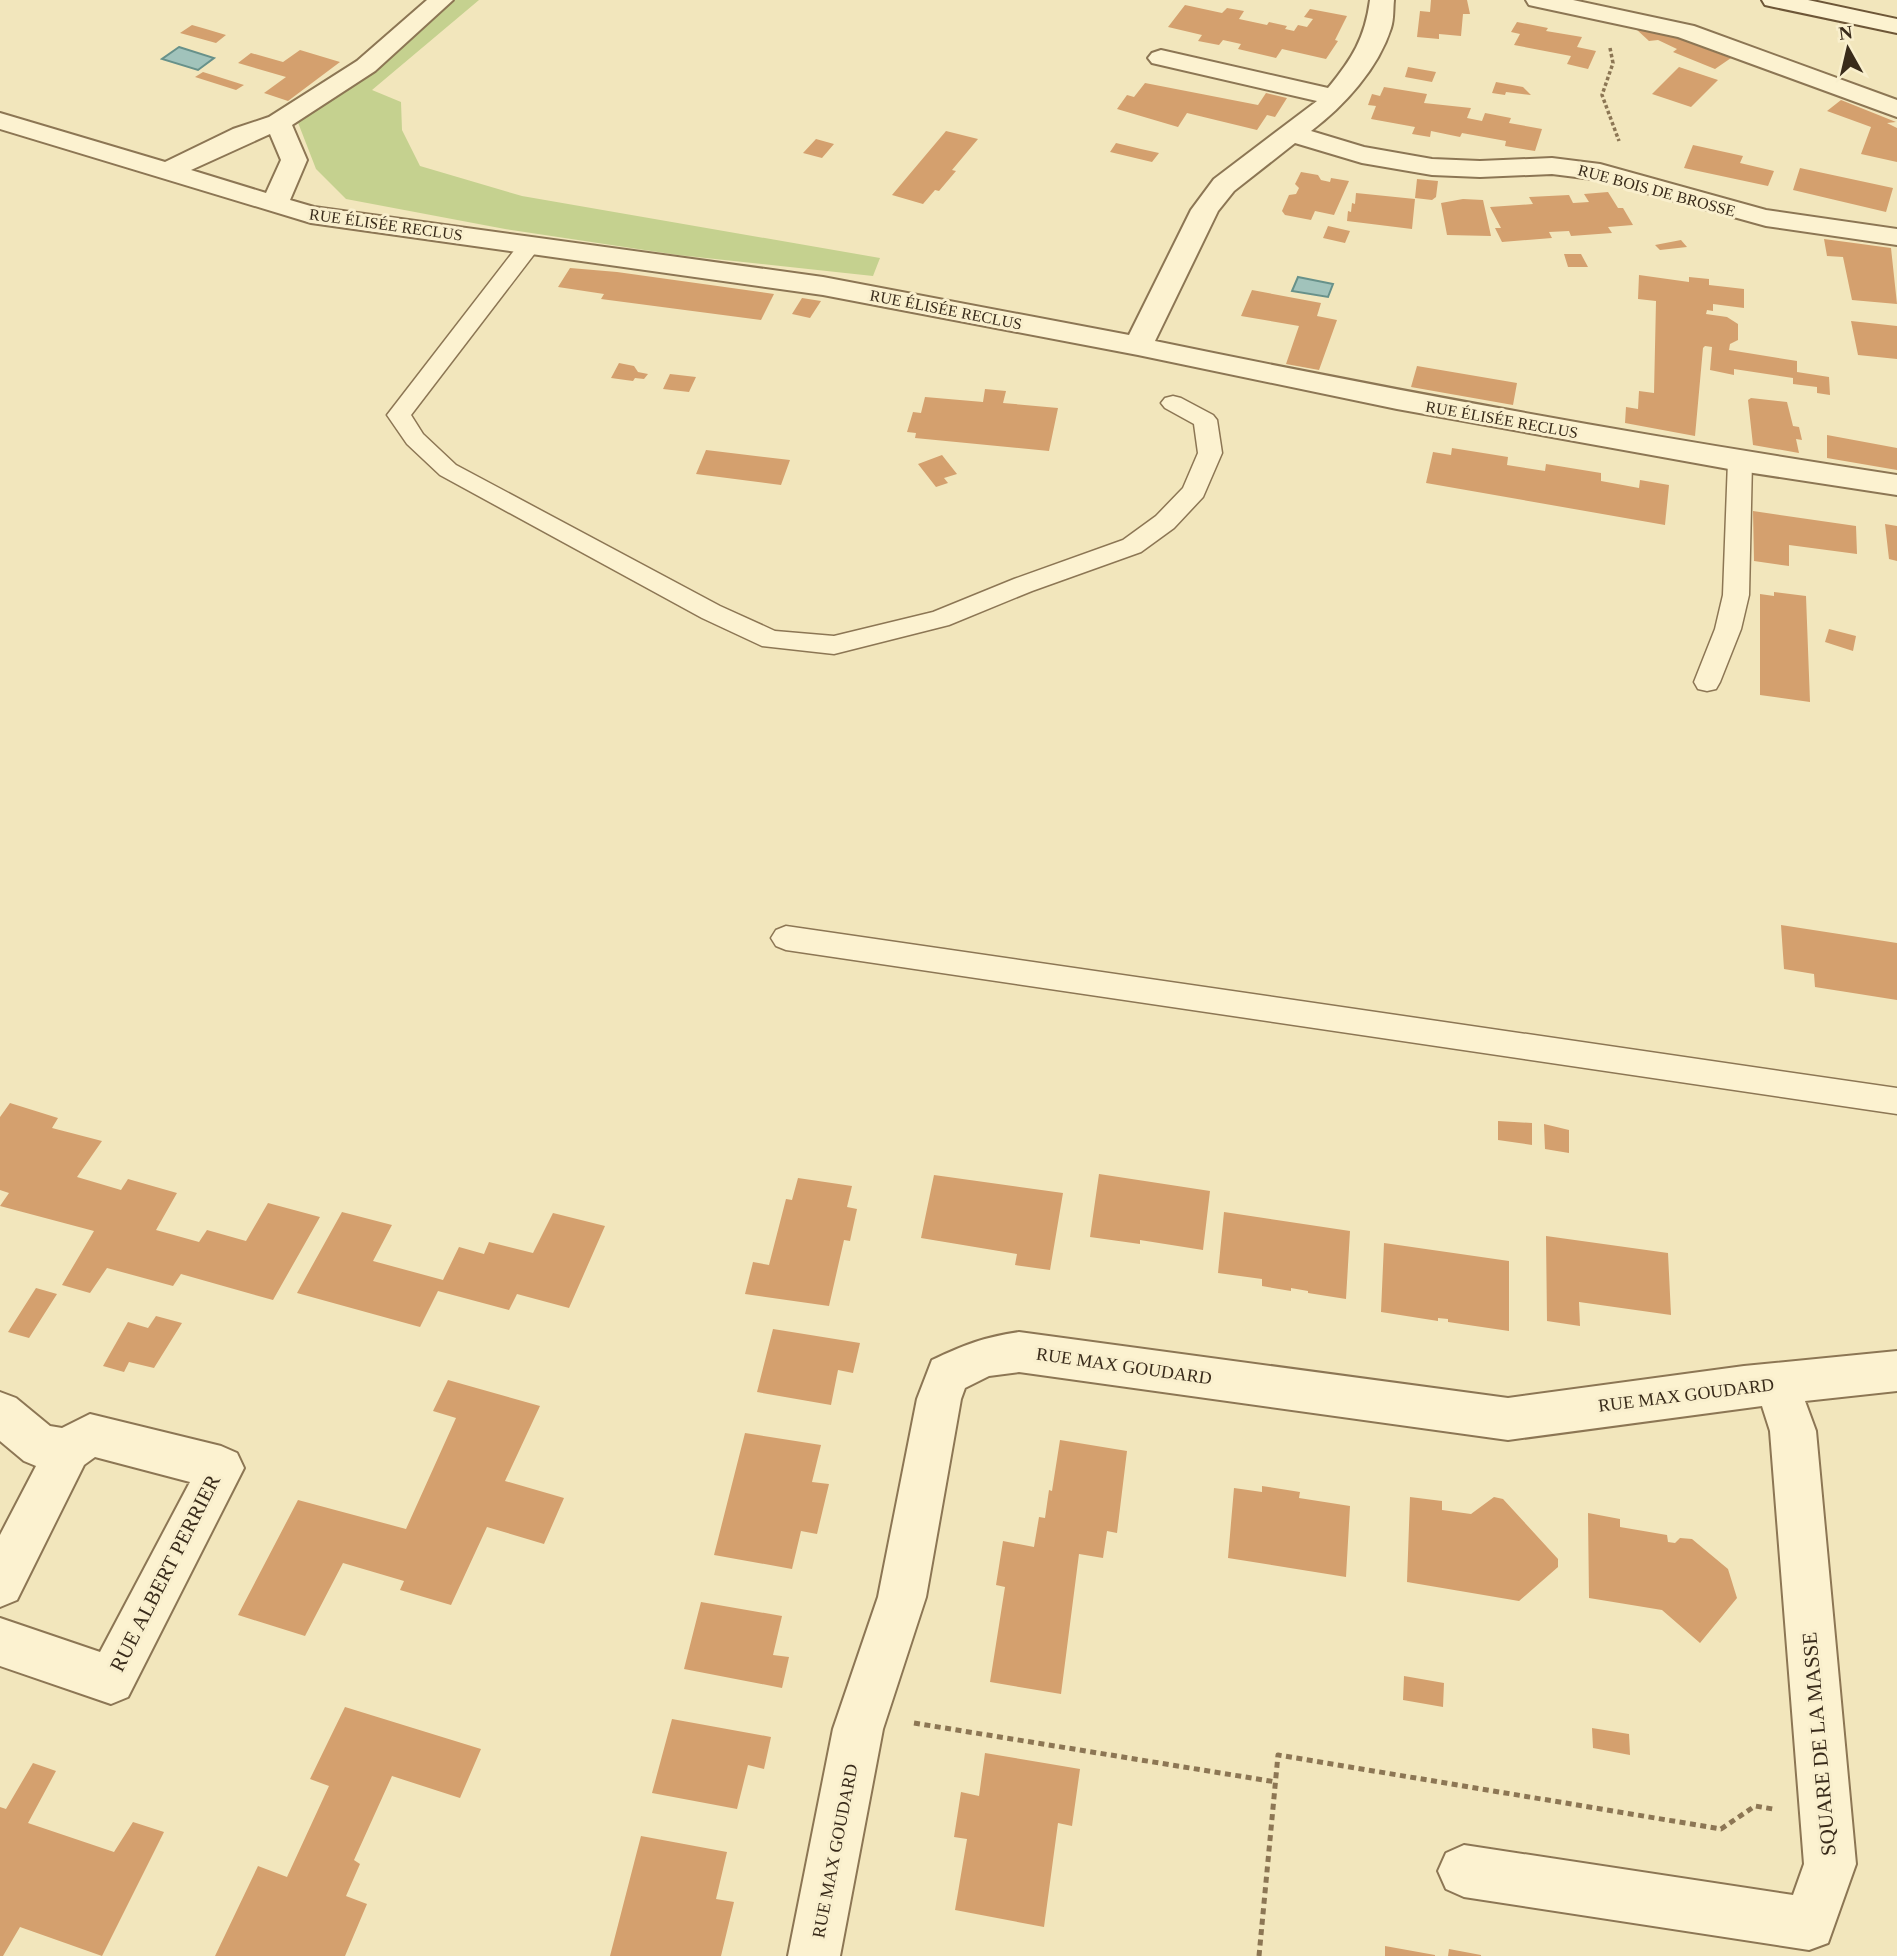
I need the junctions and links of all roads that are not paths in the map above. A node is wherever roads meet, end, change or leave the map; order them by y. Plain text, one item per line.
1 (441, 0) edge
2 (1382, 0) edge
3 (1538, 0) edge
4 (1774, 0) edge
5 (1897, 26) edge
6 (1161, 58) dead end
7 (1334, 97) junction
8 (1897, 109) edge
9 (0, 121) edge
10 (278, 123) junction
11 (1293, 134) junction
12 (169, 171) junction
13 (275, 204) junction
14 (1897, 237) edge
15 (531, 244) junction
16 (1138, 346) junction
17 (1173, 403) dead end
18 (1740, 461) junction
19 (1897, 485) edge
20 (1707, 682) dead end
21 (786, 938) dead end
22 (1897, 1101) edge
23 (1897, 1371) edge
24 (1776, 1384) junction
25 (0, 1413) edge
26 (68, 1450) junction
27 (0, 1584) edge
28 (0, 1642) edge
29 (1464, 1871) dead end
30 (814, 1956) edge

1 - 10 street
2 - 7 street
3 - 8 street
4 - 5 street
6 - 7 street
7 - 11 street
9 - 12 street, RUE ÉLISÉE RECLUS
10 - 12 street
10 - 13 street
11 - 14 street, RUE BOIS DE BROSSE
11 - 16 street
12 - 13 street, RUE ÉLISÉE RECLUS
13 - 15 street, RUE ÉLISÉE RECLUS
15 - 16 street, RUE ÉLISÉE RECLUS
15 - 17 lane
16 - 18 street, RUE ÉLISÉE RECLUS
18 - 19 street, RUE ÉLISÉE RECLUS
18 - 20 lane
21 - 22 lane
23 - 24 street, RUE MAX GOUDARD
24 - 29 street, SQUARE DE LA MASSE
24 - 30 street, RUE MAX GOUDARD
25 - 26 street
26 - 27 street
26 - 28 street, RUE ALBERT PERRIER

